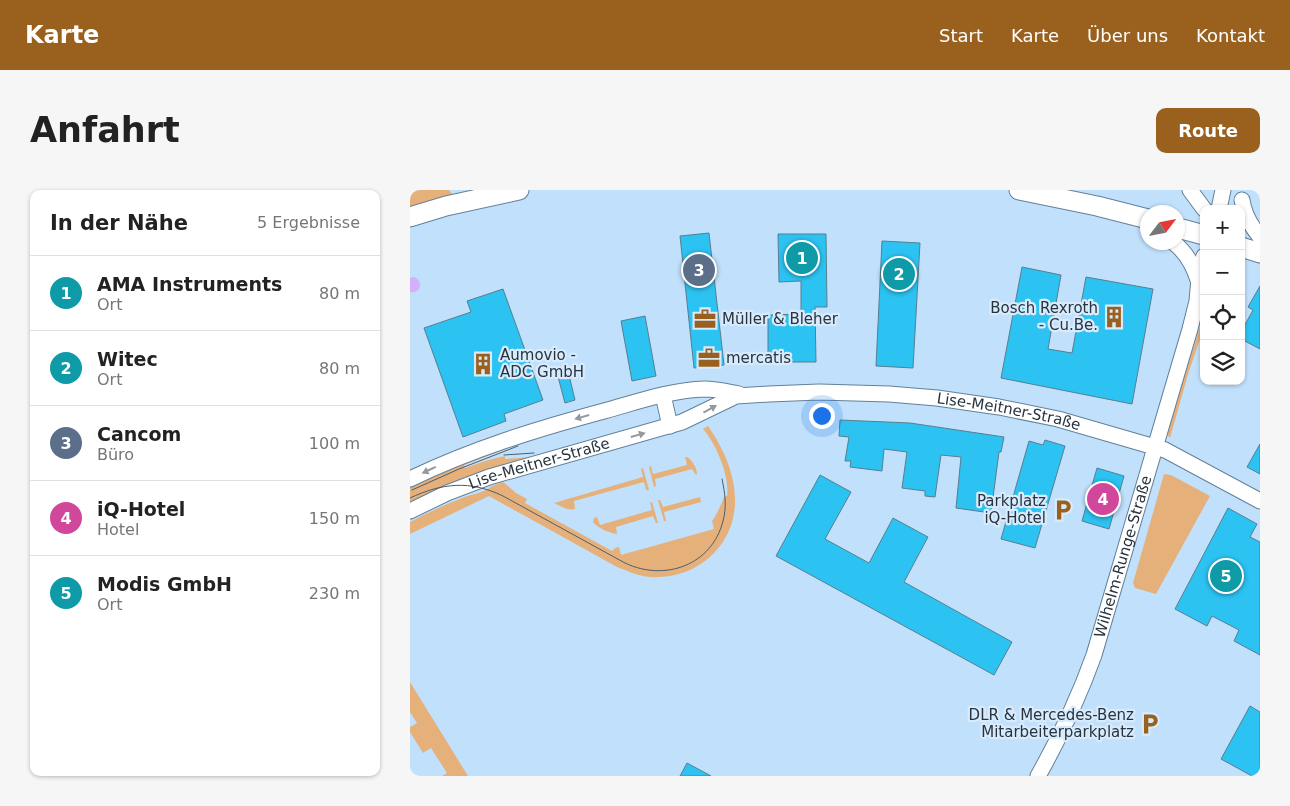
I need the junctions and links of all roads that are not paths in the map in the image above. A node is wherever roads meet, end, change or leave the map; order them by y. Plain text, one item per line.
1 (519, 190) edge
2 (1019, 190) edge
3 (1190, 190) edge
4 (1223, 190) edge
5 (1242, 200) edge
6 (1200, 205) edge
7 (1220, 205) edge
8 (410, 217) edge
9 (1140, 219) edge
10 (1185, 230) edge
11 (1200, 234) edge
12 (1260, 237) edge
13 (1245, 248) edge
14 (1182, 250) edge
15 (1260, 253) edge
16 (1200, 267) edge
17 (1199, 285) junction
18 (1200, 310) edge
19 (1190, 330) junction
20 (662, 395) junction
21 (742, 395) junction
22 (670, 426) junction
23 (1156, 446) junction
24 (410, 479) edge
25 (1260, 501) edge
26 (410, 511) edge
27 (1038, 776) edge

1 - 8 main road
2 - 9 main road
3 - 6 street
4 - 7 street
5 - 12 street
10 - 11 main road
13 - 15 main road
14 - 17 street, Wilhelm-Runge-Straße
16 - 17 street, Wilhelm-Runge-Straße
17 - 19 street, Wilhelm-Runge-Straße
18 - 19 street, Wilhelm-Runge-Straße
19 - 23 street, Wilhelm-Runge-Straße
20 - 21 street, Lise-Meitner-Straße
20 - 22 street
20 -> 24 street, Lise-Meitner-Straße
22 -> 21 street, Lise-Meitner-Straße
21 - 23 street, Lise-Meitner-Straße
26 -> 22 street, Lise-Meitner-Straße
23 - 25 street, Lise-Meitner-Straße
23 - 27 street, Wilhelm-Runge-Straße

